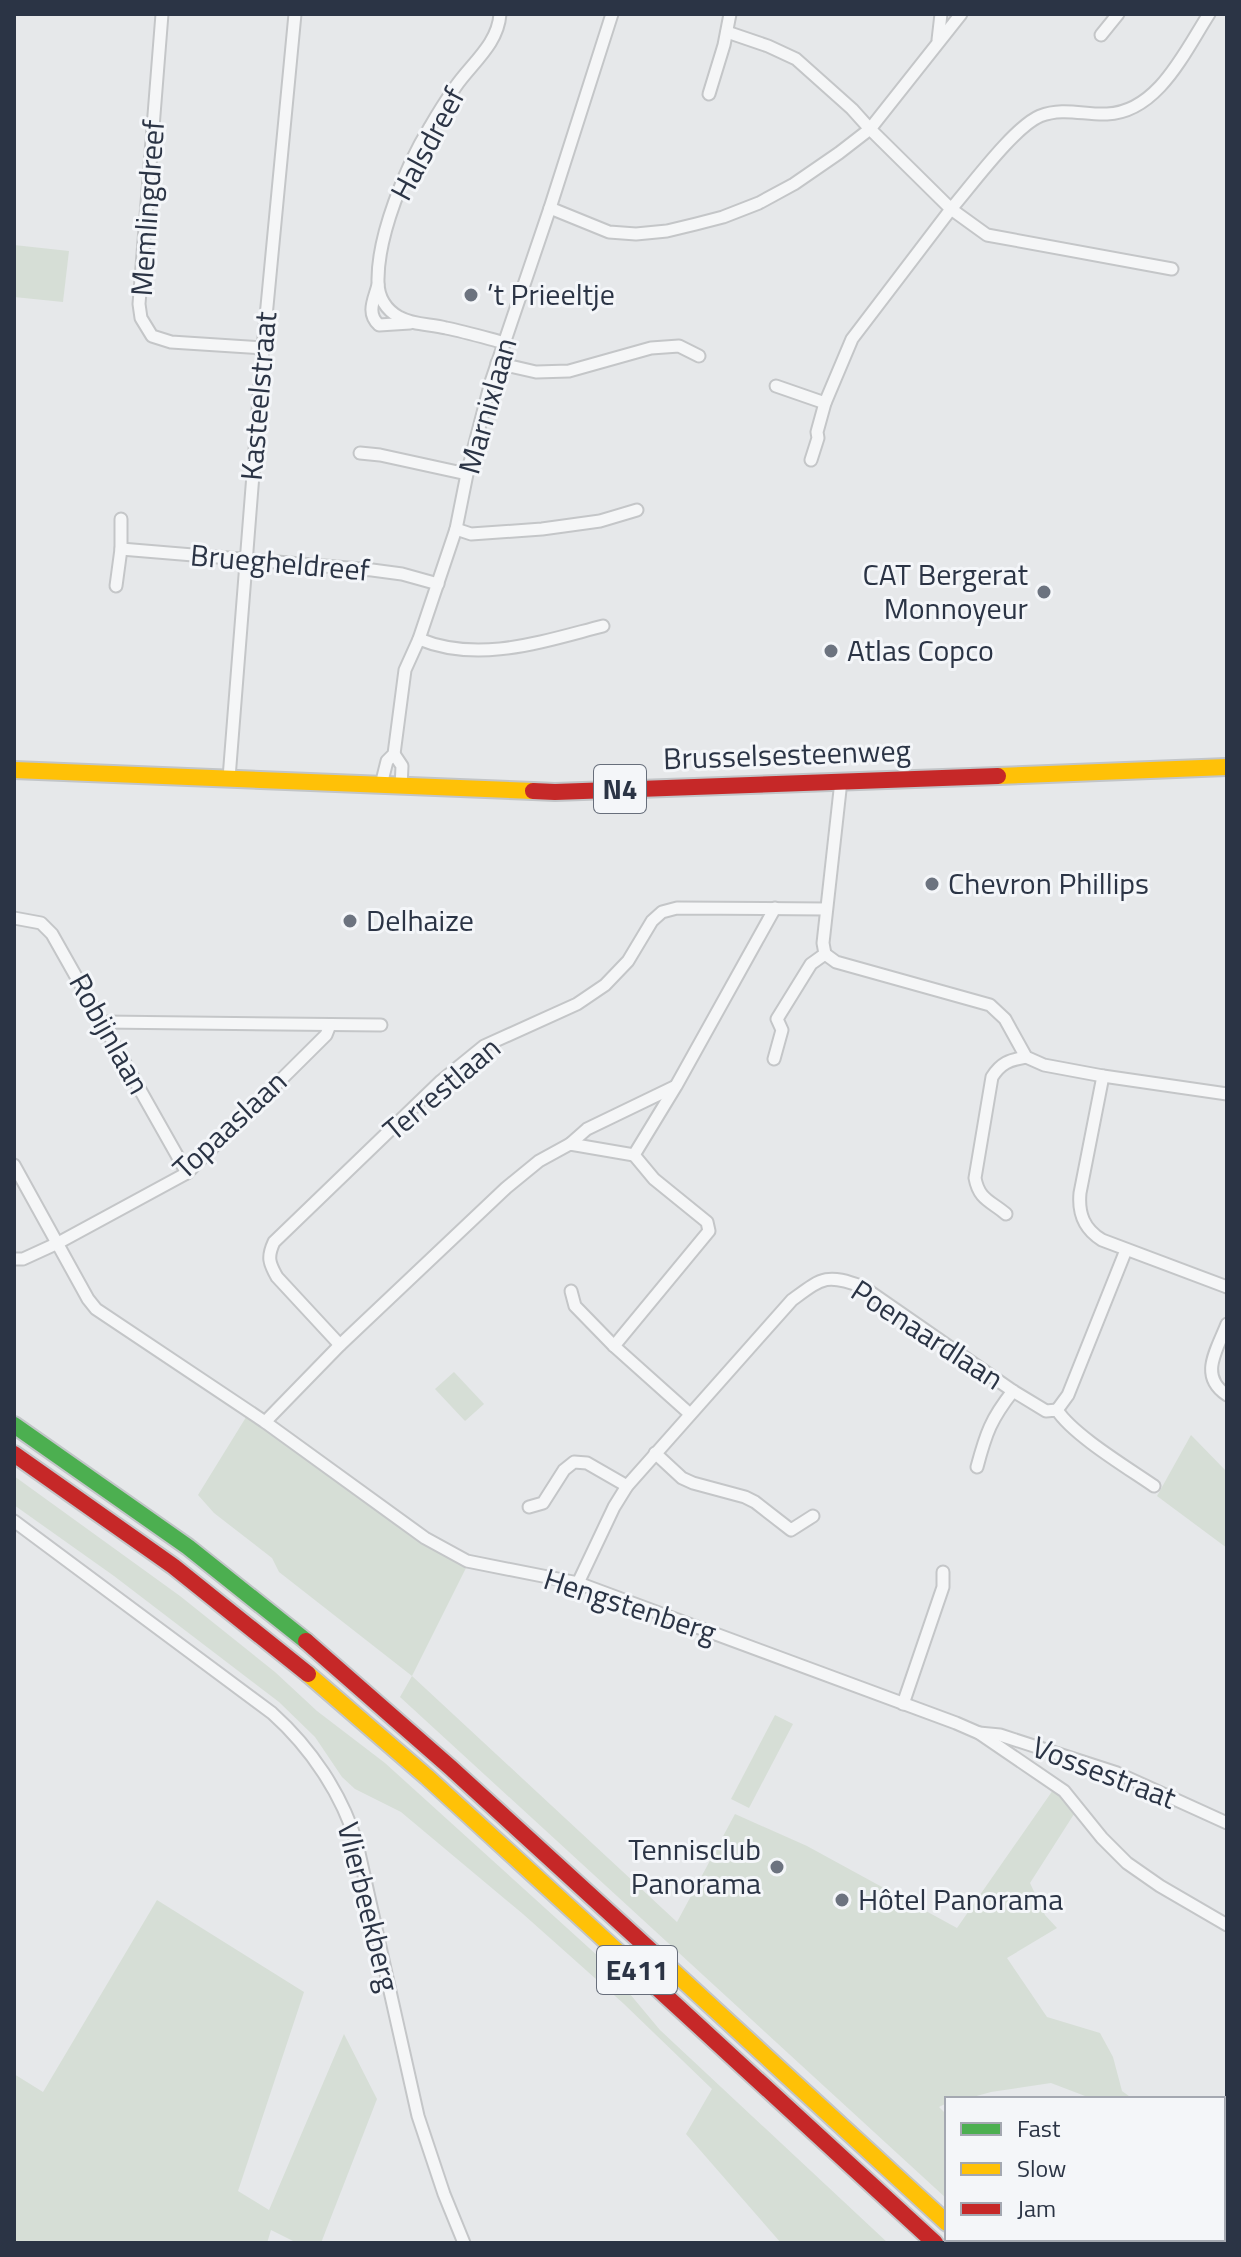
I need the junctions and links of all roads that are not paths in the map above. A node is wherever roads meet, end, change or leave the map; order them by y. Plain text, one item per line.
1 (162, 14) edge
2 (295, 14) edge
3 (500, 14) edge
4 (612, 14) edge
5 (730, 14) edge
6 (941, 14) edge
7 (961, 14) edge
8 (1118, 14) edge
9 (1209, 14) edge
10 (727, 32) junction
11 (1101, 35) dead end
12 (938, 41) junction
13 (709, 94) dead end
14 (870, 129) junction
15 (550, 208) junction
16 (951, 209) junction
17 (1172, 269) dead end
18 (378, 284) junction
19 (411, 323) junction
20 (505, 343) junction
21 (263, 348) junction
22 (699, 356) dead end
23 (497, 363) junction
24 (776, 386) dead end
25 (825, 403) junction
26 (360, 453) dead end
27 (811, 460) dead end
28 (467, 474) junction
29 (637, 510) dead end
30 (121, 519) dead end
31 (456, 529) junction
32 (121, 549) junction
33 (246, 561) junction
34 (438, 584) junction
35 (116, 586) dead end
36 (603, 626) dead end
37 (419, 639) junction
38 (394, 754) junction
39 (1227, 767) edge
40 (14, 770) edge
41 (229, 778) junction
42 (841, 781) junction
43 (381, 785) junction
44 (401, 787) junction
45 (775, 908) junction
46 (826, 909) junction
47 (14, 918) edge
48 (825, 954) junction
49 (103, 1022) junction
50 (299, 1024) junction
51 (330, 1025) junction
52 (381, 1025) dead end
53 (313, 1047) junction
54 (1026, 1057) junction
55 (774, 1059) dead end
56 (1103, 1076) junction
57 (676, 1086) junction
58 (1227, 1094) edge
59 (570, 1144) junction
60 (634, 1155) junction
61 (14, 1165) edge
62 (187, 1173) junction
63 (1006, 1214) dead end
64 (58, 1243) junction
65 (1126, 1250) junction
66 (14, 1259) edge
67 (1227, 1287) edge
68 (571, 1291) dead end
69 (1227, 1324) edge
70 (340, 1345) junction
71 (614, 1346) junction
72 (1013, 1391) junction
73 (1227, 1395) edge
74 (1057, 1410) junction
75 (690, 1414) junction
76 (265, 1422) junction
77 (14, 1425) edge
78 (655, 1453) junction
79 (14, 1454) edge
80 (977, 1467) dead end
81 (627, 1486) junction
82 (1154, 1486) dead end
83 (529, 1507) dead end
84 (813, 1516) dead end
85 (14, 1521) edge
86 (943, 1572) dead end
87 (578, 1583) junction
88 (903, 1704) junction
89 (979, 1733) junction
90 (1227, 1823) edge
91 (1227, 1925) edge
92 (945, 2221) edge
93 (464, 2243) edge
94 (935, 2243) edge

1 - 21 street, Memlingdreef
2 - 21 street, Kasteelstraat
3 - 18 street, Halsdreef
4 - 15 street, Marnixlaan
5 - 10 street
6 - 12 street
7 - 12 street
8 - 11 street
9 - 16 street
10 - 13 street
10 - 14 street
12 - 14 street
14 - 15 street
14 - 16 street
15 - 20 street, Marnixlaan
16 - 17 street
16 - 25 street
18 - 19 street
18 - 19 street, Halsdreef
19 - 20 street, Halsdreef
20 - 23 street, Marnixlaan
21 - 33 street, Kasteelstraat
22 - 23 street
23 - 28 street, Marnixlaan
24 - 25 street
25 - 27 street
26 - 28 street
28 - 31 street, Marnixlaan
29 - 31 street
30 - 32 street
31 - 34 street, Marnixlaan
32 - 33 street, Bruegheldreef
32 - 35 street
33 - 34 street, Bruegheldreef
33 - 41 street, Kasteelstraat
34 - 37 street, Marnixlaan
36 - 37 street
37 - 38 street, Marnixlaan
38 - 43 street, Marnixlaan
38 - 44 street, Marnixlaan
39 - 42 main road, Brusselsesteenweg / N4
40 - 41 main road, Brusselsesteenweg / N4
41 - 43 main road, Brusselsesteenweg / N4
42 - 44 main road, Brusselsesteenweg / N4
42 - 46 street
43 - 44 main road, Brusselsesteenweg / N4
45 - 46 street, Terrestlaan
45 - 57 street
45 - 70 street, Terrestlaan
46 - 48 street
47 - 49 street, Robijnlaan
48 - 54 street
48 - 55 street
49 - 50 street, Topaaslaan
49 - 62 street, Robijnlaan
50 - 51 street, Topaaslaan
50 - 53 street, Topaaslaan
51 - 52 street, Topaaslaan
51 - 53 street, Topaaslaan
53 - 62 street, Topaaslaan
54 - 56 street
54 - 63 street
56 - 58 street
56 - 65 street
57 - 59 street
57 - 60 street
59 - 60 street
59 - 70 street
60 - 71 street
61 - 64 street, Hengstenberg
62 - 64 street, Topaaslaan
64 - 66 street, Topaaslaan
64 - 76 street, Hengstenberg
65 - 67 street
65 - 74 street
68 - 71 street
69 - 73 street
70 - 76 street
71 - 75 street
72 - 74 street, Poenaardlaan
72 - 75 street, Poenaardlaan
72 - 80 street
74 - 82 street, Poenaardlaan
75 - 78 street, Poenaardlaan
76 - 87 street, Hengstenberg
77 - 92 main road, E411
78 - 81 street, Poenaardlaan
78 - 84 street
79 - 94 main road, E411
81 - 83 street
81 - 87 street, Poenaardlaan
85 - 93 street, Vlierbeekberg
86 - 88 street
87 - 88 street, Hengstenberg
88 - 89 street, Hengstenberg
89 - 90 street, Vossestraat
89 - 91 street, Hengstenberg

